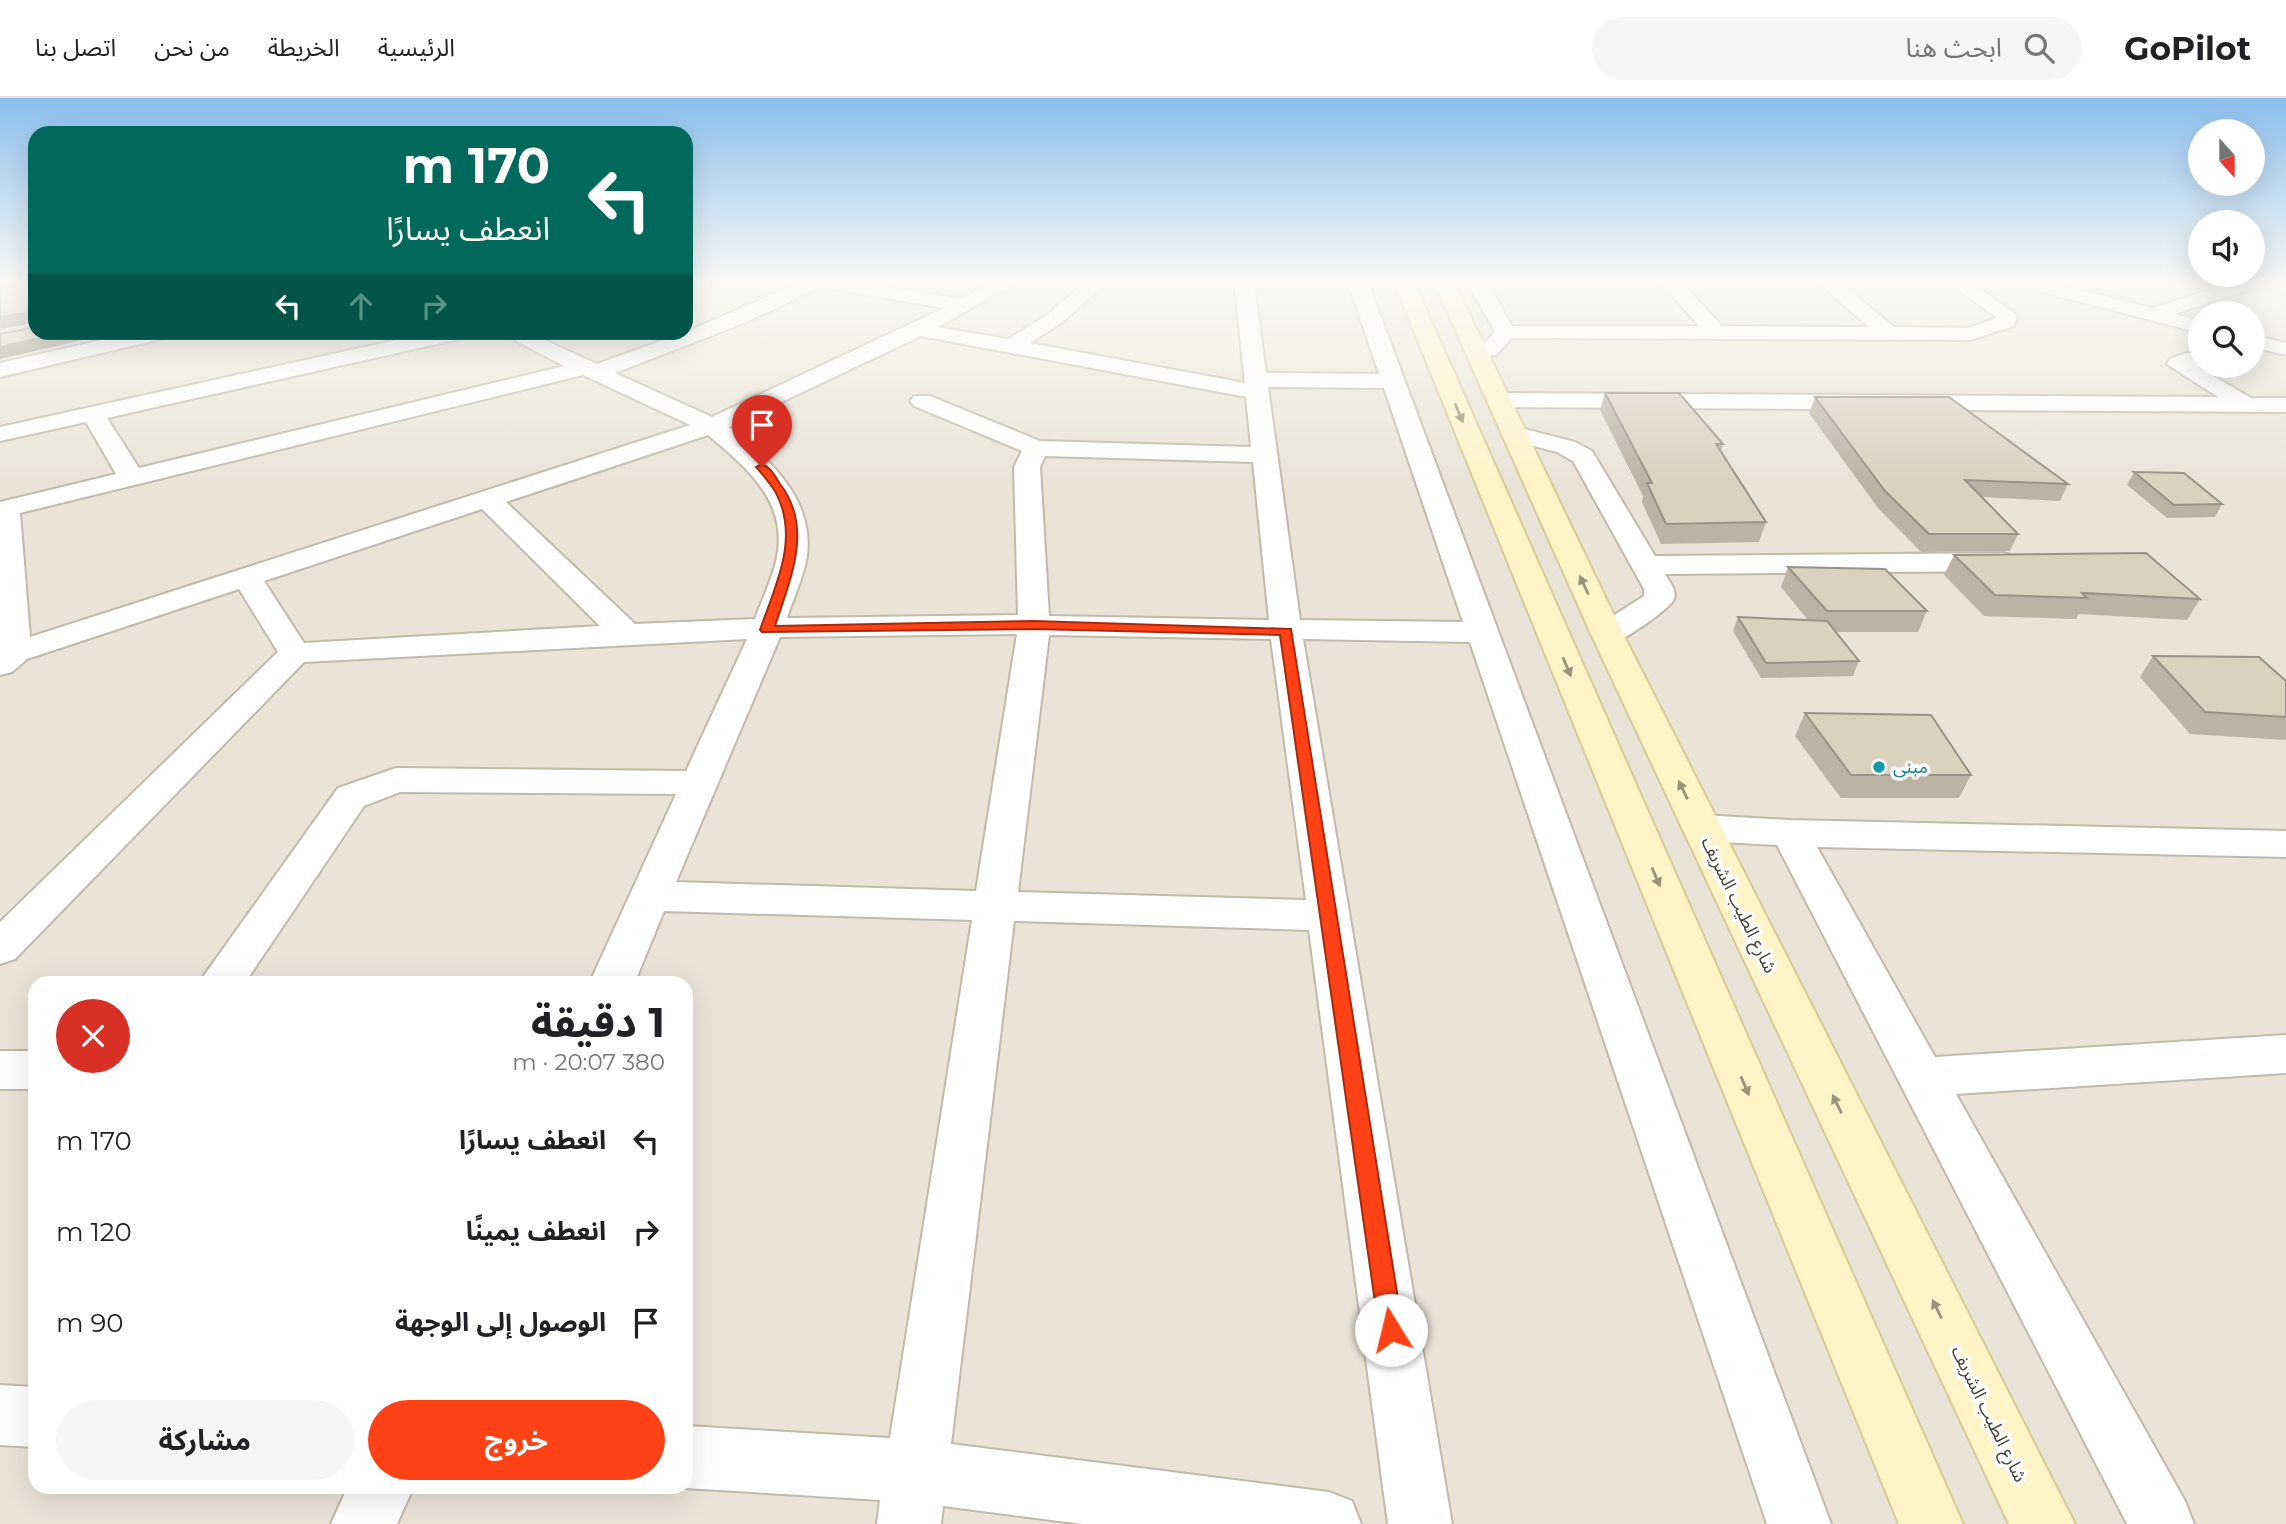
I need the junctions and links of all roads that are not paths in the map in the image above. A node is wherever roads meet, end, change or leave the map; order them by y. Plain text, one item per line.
1 (94, 349) edge
2 (389, 349) edge
3 (545, 349) edge
4 (652, 349) edge
5 (876, 349) edge
6 (1027, 349) edge
7 (1251, 349) edge
8 (1381, 349) edge
9 (1462, 349) edge
10 (1492, 349) edge
11 (2286, 357) edge
12 (2265, 359) edge
13 (2188, 360) edge
14 (0, 370) edge
15 (592, 370) junction
16 (2188, 370) edge
17 (2201, 378) edge
18 (1392, 381) junction
19 (1255, 386) junction
20 (922, 401) dead end
21 (2245, 404) junction
22 (2286, 405) edge
23 (93, 414) junction
24 (1507, 416) junction
25 (712, 426) junction
26 (2286, 429) edge
27 (0, 434) edge
28 (1036, 448) junction
29 (1263, 455) junction
30 (133, 480) junction
31 (488, 500) junction
32 (3, 510) edge
33 (2036, 562) edge
34 (1645, 565) junction
35 (247, 579) junction
36 (1034, 625) junction
37 (767, 630) junction
38 (1286, 631) junction
39 (1484, 632) junction
40 (626, 633) junction
41 (1607, 634) junction
42 (295, 653) junction
43 (5, 659) edge
44 (698, 783) junction
45 (1702, 828) junction
46 (1790, 833) junction
47 (2286, 844) edge
48 (651, 896) junction
49 (995, 906) junction
50 (1328, 916) junction
51 (0, 948) edge
52 (226, 976) edge
53 (615, 976) edge
54 (2286, 1054) edge
55 (0, 1070) edge
56 (28, 1070) edge
57 (1922, 1077) junction
58 (0, 1415) edge
59 (28, 1417) edge
60 (693, 1458) edge
61 (378, 1494) edge
62 (913, 1498) edge
63 (363, 1524) edge
64 (1329, 1524) edge
65 (1420, 1524) edge
66 (1799, 1524) edge
67 (1931, 1524) edge
68 (2043, 1524) edge
69 (2162, 1524) edge

1 - 14 street
2 - 23 street
3 - 15 street
4 - 15 street
5 - 25 street
6 - 19 street
7 - 19 street
8 - 18 street
9 -> 67 main road, شارع الطيب الشريف
10 - 24 main road, شارع الطيب الشريف
11 - 12 street
13 - 16 street
15 - 25 street
15 - 30 street
17 - 21 street
18 - 19 street
18 - 39 street
19 - 29 street
20 - 28 street
21 - 22 street
21 - 24 street
21 - 26 street
23 - 27 street
23 - 30 street
24 - 34 street
41 -> 24 main road, شارع الطيب الشريف
25 - 31 street
25 - 37 street
28 - 29 street
28 - 36 street
29 - 38 street
30 - 32 street
31 - 35 street
31 - 40 street
32 - 43 street
33 - 34 street
34 - 41 street
35 - 42 street
35 - 43 street
36 - 37 street
36 - 38 street
36 - 49 street
37 - 40 street
37 - 44 street
38 - 39 street
38 - 50 street
39 - 66 street
40 - 42 street
45 -> 41 main road, شارع الطيب الشريف
42 - 51 street
44 - 48 street
44 - 52 street
45 - 46 street
68 -> 45 main road, شارع الطيب الشريف
46 - 47 street
46 - 57 street
48 - 49 street
48 - 53 street
49 - 50 street
49 - 62 street
50 - 65 street
54 - 57 street
55 - 56 street
57 - 69 street
58 - 59 street
60 - 62 street
61 - 63 street
62 - 64 street

